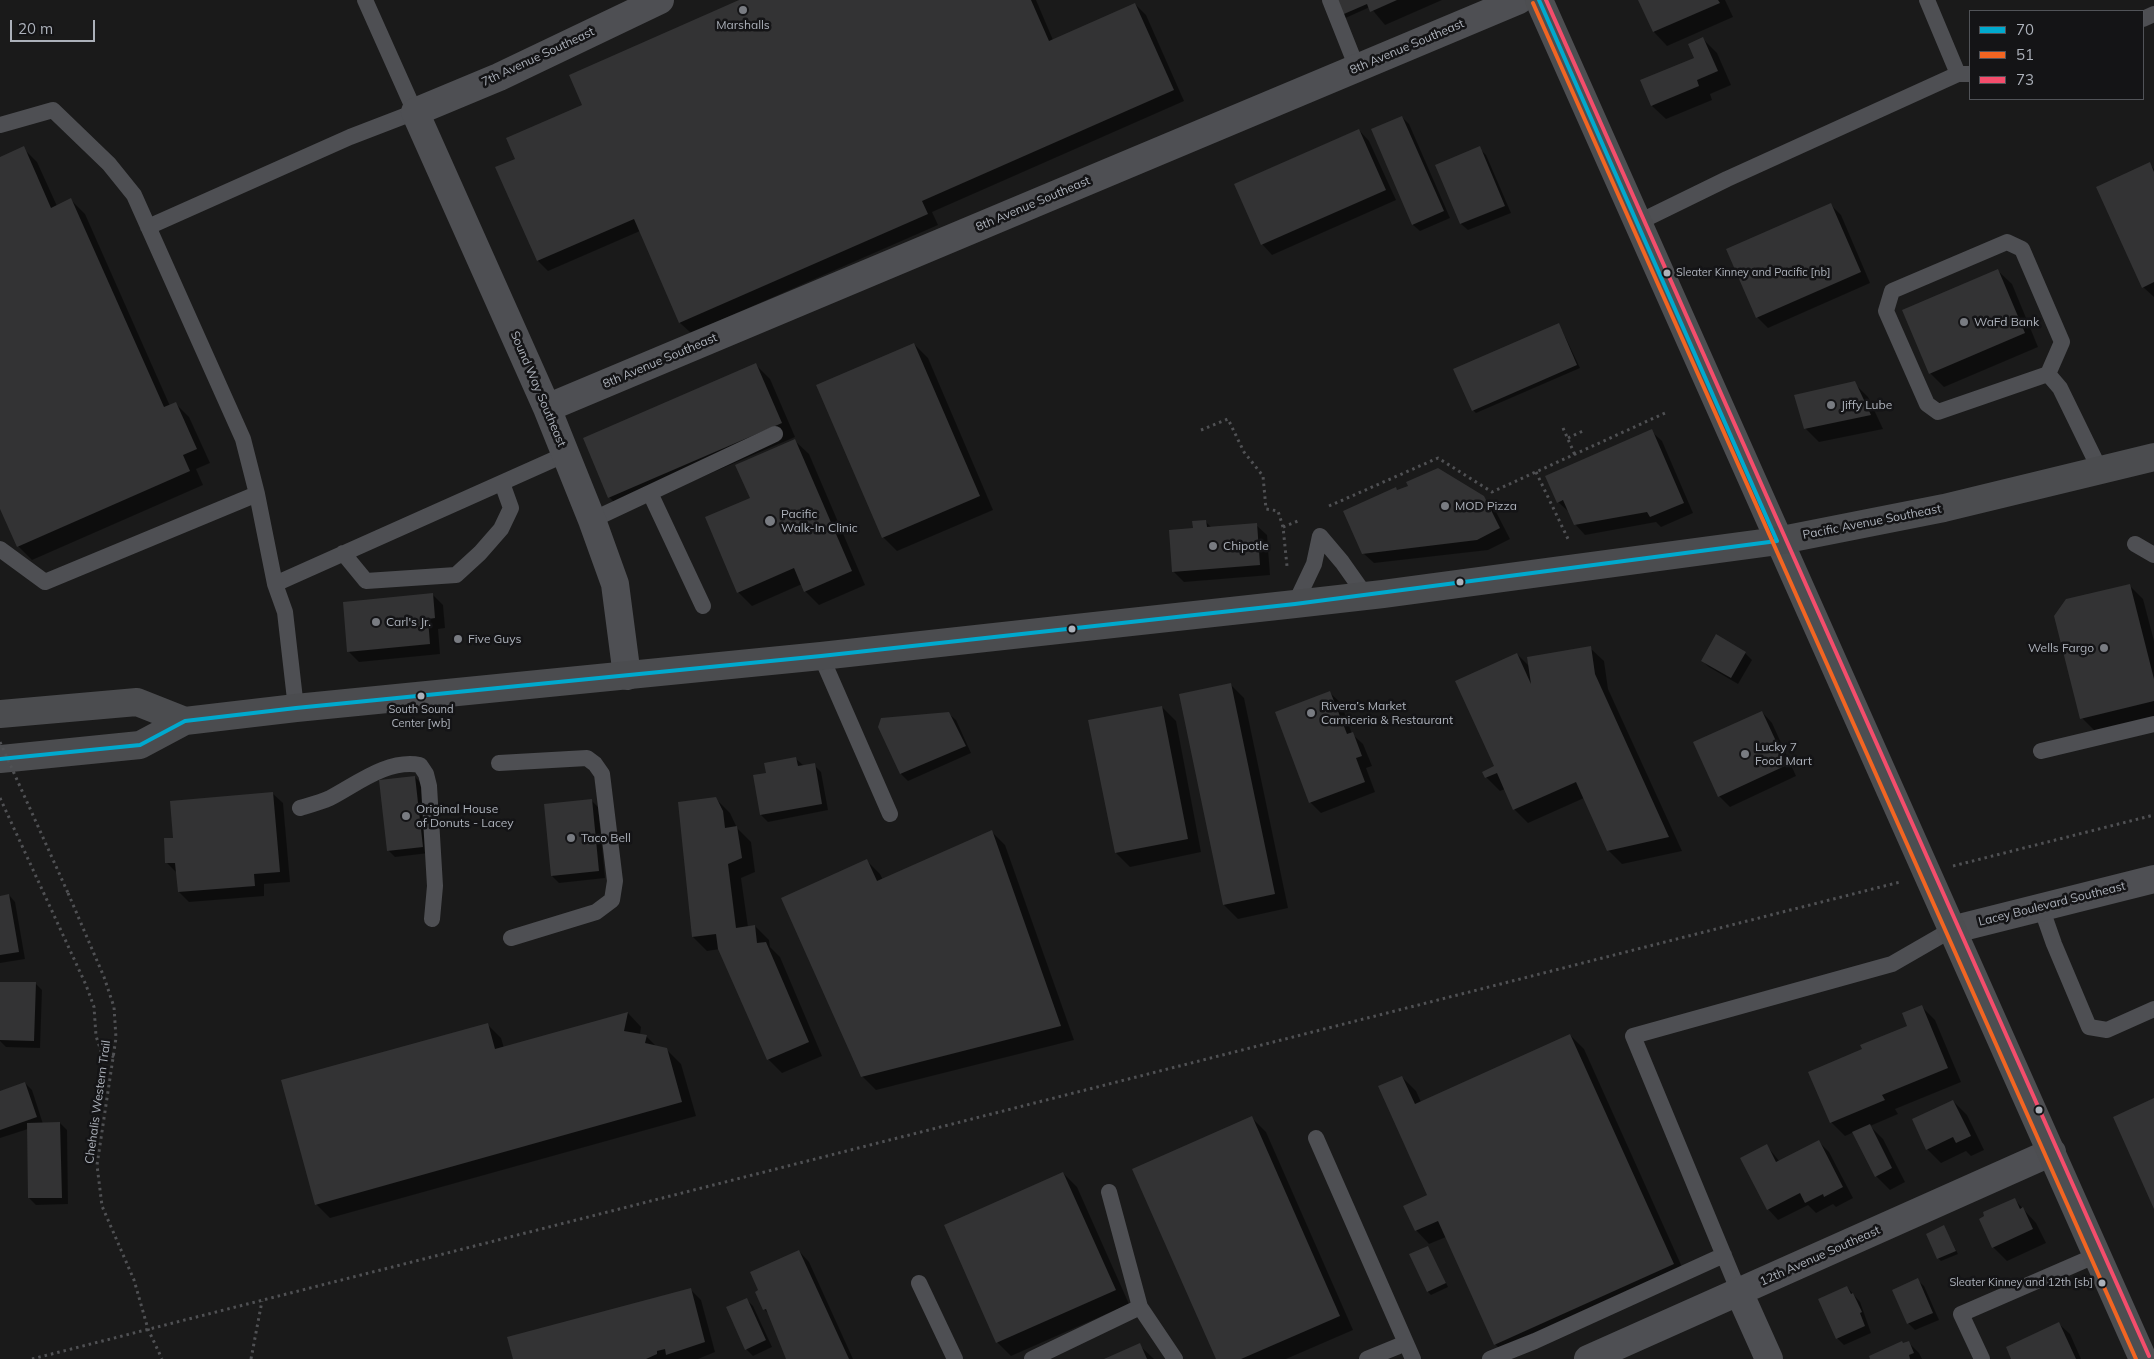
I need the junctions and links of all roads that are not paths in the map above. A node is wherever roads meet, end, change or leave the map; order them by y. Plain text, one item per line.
1 (365, 0) edge
2 (660, 0) edge
3 (1330, 0) edge
4 (1519, 0) edge
5 (1539, 0) edge
6 (1927, 0) edge
7 (1357, 68) junction
8 (1964, 74) edge
9 (415, 112) junction
10 (0, 125) edge
11 (1637, 222) junction
12 (148, 228) junction
13 (2048, 374) junction
14 (547, 408) junction
15 (775, 434) dead end
16 (566, 454) junction
17 (2154, 457) edge
18 (2100, 470) junction
19 (502, 482) junction
20 (650, 493) junction
21 (257, 494) junction
22 (592, 520) junction
23 (1777, 541) junction
24 (2135, 544) dead end
25 (0, 549) edge
26 (343, 553) junction
27 (2154, 555) edge
28 (275, 584) junction
29 (1366, 596) junction
30 (1295, 604) junction
31 (703, 606) dead end
32 (822, 656) junction
33 (627, 676) junction
34 (296, 708) junction
35 (0, 714) edge
36 (185, 721) junction
37 (2154, 724) edge
38 (2042, 751) dead end
39 (0, 759) edge
40 (499, 764) dead end
41 (300, 808) dead end
42 (890, 814) dead end
43 (2154, 878) edge
44 (2041, 907) junction
45 (432, 918) dead end
46 (1951, 930) junction
47 (511, 938) dead end
48 (2154, 1009) edge
49 (1316, 1138) dead end
50 (2052, 1152) junction
51 (1108, 1192) dead end
52 (1724, 1255) junction
53 (2097, 1255) junction
54 (920, 1283) dead end
55 (1739, 1292) junction
56 (1140, 1307) junction
57 (1406, 1343) junction
58 (955, 1359) edge
59 (1032, 1359) edge
60 (1175, 1359) edge
61 (1367, 1359) edge
62 (1413, 1359) edge
63 (1490, 1359) edge
64 (1588, 1359) edge
65 (1769, 1359) edge
66 (1982, 1359) edge
67 (2143, 1359) edge

1 - 9 lane
2 - 9 street, 7th Avenue Southeast
3 - 7 lane
4 - 7 street, 8th Avenue Southeast
5 - 11 street
6 - 8 lane
7 - 14 street, 8th Avenue Southeast
8 - 11 lane
9 - 12 lane
9 - 14 street, Sound Way Southeast
10 - 12 lane
11 - 23 street
12 - 21 lane
13 - 13 lane
13 - 18 lane
14 - 16 street, Sound Way Southeast
15 - 20 lane
16 - 19 lane
16 - 22 street, Sound Way Southeast
17 - 18 main road, Pacific Avenue Southeast
18 - 23 main road, Pacific Avenue Southeast
19 - 26 lane
19 - 26 lane
20 - 22 lane
20 - 31 lane
21 - 25 lane
21 - 28 lane
22 - 33 street, Sound Way Southeast
23 - 29 main road, Pacific Avenue Southeast
23 - 46 street
24 - 27 lane
26 - 28 lane
28 - 34 lane
29 - 30 main road, Pacific Avenue Southeast
29 - 30 lane
30 - 32 main road, Pacific Avenue Southeast
32 - 33 main road, Pacific Avenue Southeast
32 - 42 lane
33 - 34 main road, Pacific Avenue Southeast
34 - 36 main road, Pacific Avenue Southeast
35 - 36 main road, Pacific Avenue Southeast
36 - 39 main road, Pacific Avenue Southeast
37 - 38 lane
40 - 47 lane
41 - 45 lane
43 - 44 street, Lacey Boulevard Southeast
44 - 46 street, Lacey Boulevard Southeast
44 - 48 lane
46 - 50 street
46 - 52 lane
49 - 57 lane
50 - 53 street
50 - 55 street, 12th Avenue Southeast
51 - 56 lane
52 - 55 lane
52 - 63 lane
53 - 66 lane
53 - 67 street
54 - 58 lane
55 - 64 street, 12th Avenue Southeast
55 - 65 street
56 - 59 lane
56 - 60 lane
57 - 61 lane
57 - 62 lane

